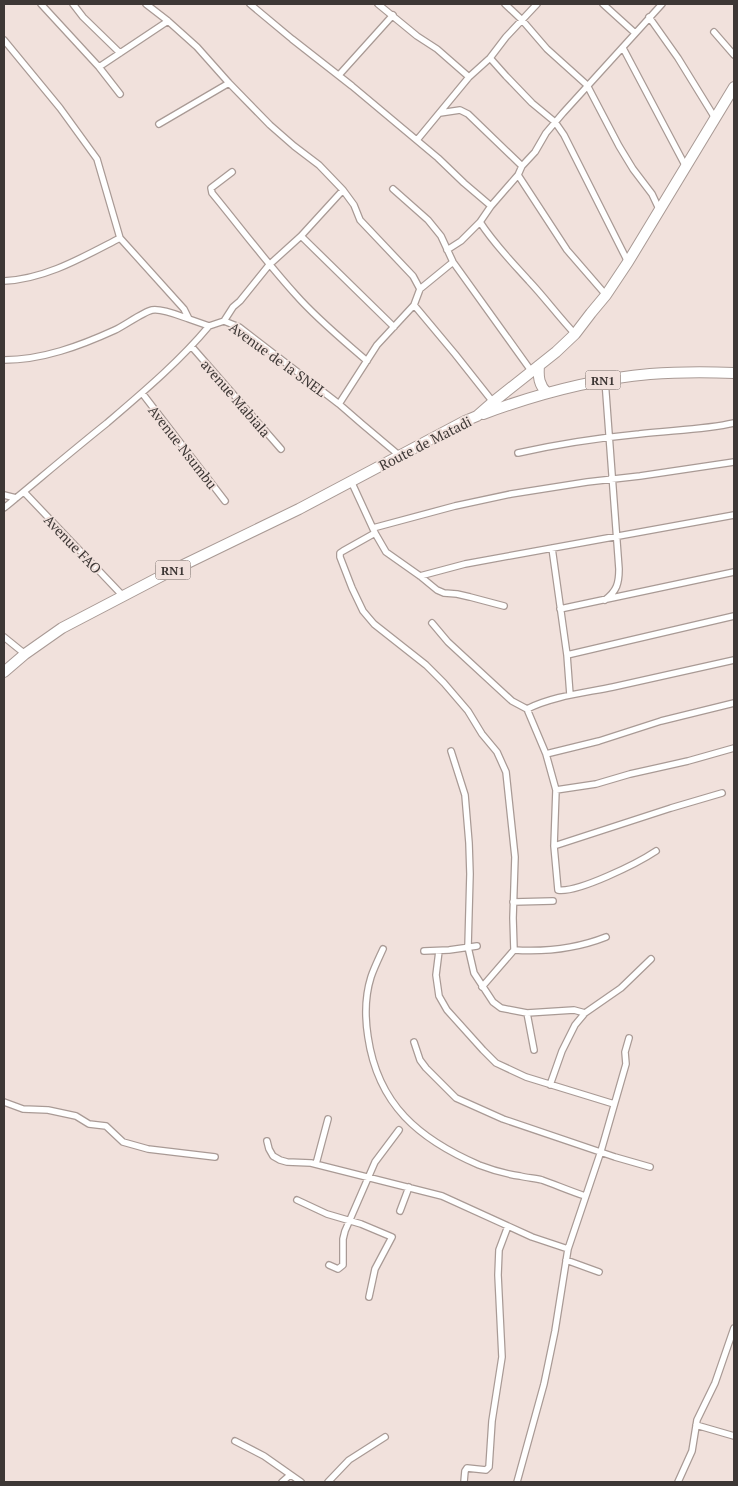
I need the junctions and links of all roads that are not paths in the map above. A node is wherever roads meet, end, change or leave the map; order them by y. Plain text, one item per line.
1 (41, 4) edge
2 (73, 4) edge
3 (146, 4) edge
4 (250, 4) edge
5 (378, 4) edge
6 (505, 4) edge
7 (537, 4) edge
8 (603, 4) edge
9 (662, 4) edge
10 (393, 15) junction
11 (649, 17) junction
12 (522, 20) junction
13 (168, 21) junction
14 (714, 32) dead end
15 (635, 33) junction
16 (4, 40) edge
17 (622, 48) junction
18 (120, 53) junction
19 (734, 54) edge
20 (490, 58) junction
21 (98, 67) junction
22 (339, 75) junction
23 (469, 78) junction
24 (229, 83) junction
25 (587, 86) junction
26 (734, 87) edge
27 (120, 94) dead end
28 (440, 112) junction
29 (715, 118) junction
30 (556, 122) junction
31 (159, 124) dead end
32 (417, 140) junction
33 (522, 166) junction
34 (686, 167) junction
35 (232, 172) dead end
36 (518, 175) junction
37 (393, 189) dead end
38 (343, 190) junction
39 (491, 206) junction
40 (660, 211) junction
41 (480, 222) junction
42 (301, 236) junction
43 (120, 238) junction
44 (447, 250) junction
45 (453, 262) junction
46 (628, 262) junction
47 (269, 265) junction
48 (4, 281) edge
49 (420, 289) junction
50 (606, 295) junction
51 (414, 304) junction
52 (189, 319) junction
53 (224, 321) junction
54 (209, 326) junction
55 (394, 327) junction
56 (575, 334) junction
57 (192, 347) junction
58 (4, 360) edge
59 (367, 361) junction
60 (536, 369) junction
61 (734, 372) edge
62 (605, 380) junction
63 (142, 393) junction
64 (548, 393) junction
65 (493, 402) junction
66 (339, 404) junction
67 (477, 416) junction
68 (734, 423) edge
69 (609, 437) junction
70 (281, 449) dead end
71 (518, 453) dead end
72 (400, 456) junction
73 (734, 462) edge
74 (612, 479) junction
75 (351, 481) junction
76 (24, 492) junction
77 (4, 495) edge
78 (16, 498) junction
79 (225, 501) dead end
80 (4, 508) edge
81 (734, 515) edge
82 (374, 530) junction
83 (616, 537) junction
84 (552, 548) junction
85 (734, 572) edge
86 (420, 576) junction
87 (123, 596) junction
88 (605, 600) junction
89 (504, 606) dead end
90 (560, 609) junction
91 (734, 616) edge
92 (432, 624) dead end
93 (4, 637) edge
94 (25, 654) junction
95 (566, 655) junction
96 (734, 660) edge
97 (4, 672) edge
98 (570, 695) junction
99 (734, 703) edge
100 (527, 709) junction
101 (734, 748) edge
102 (451, 750) dead end
103 (546, 754) junction
104 (556, 790) junction
105 (722, 793) dead end
106 (554, 846) junction
107 (656, 852) dead end
108 (553, 901) dead end
109 (513, 902) junction
110 (606, 938) dead end
111 (477, 946) dead end
112 (468, 948) junction
113 (383, 949) dead end
114 (514, 950) junction
115 (424, 951) dead end
116 (439, 951) junction
117 (651, 959) dead end
118 (482, 987) junction
119 (527, 1013) junction
120 (585, 1013) junction
121 (629, 1038) dead end
122 (414, 1042) dead end
123 (534, 1050) dead end
124 (550, 1084) junction
125 (4, 1102) edge
126 (614, 1104) junction
127 (328, 1118) dead end
128 (399, 1130) dead end
129 (267, 1141) dead end
130 (601, 1151) junction
131 (215, 1157) dead end
132 (316, 1164) junction
133 (650, 1167) dead end
134 (368, 1176) junction
135 (409, 1187) junction
136 (585, 1196) junction
137 (297, 1200) dead end
138 (400, 1211) dead end
139 (350, 1221) junction
140 (508, 1226) junction
141 (568, 1249) junction
142 (566, 1260) junction
143 (328, 1265) dead end
144 (599, 1272) dead end
145 (369, 1297) dead end
146 (734, 1328) edge
147 (696, 1425) junction
148 (734, 1436) edge
149 (385, 1437) dead end
150 (235, 1441) dead end
151 (290, 1476) junction
152 (282, 1482) edge
153 (301, 1482) edge
154 (328, 1482) edge
155 (464, 1482) edge
156 (518, 1482) edge
157 (678, 1482) edge

1 - 21 street
2 - 18 street
3 - 13 street
4 - 22 street
5 - 10 street
6 - 12 street
7 - 12 street
8 - 15 street
9 - 11 street
10 - 22 street
10 - 23 street
11 - 15 street
11 - 29 street
12 - 20 street
12 - 25 street
13 - 18 street
13 - 24 street
14 - 19 street
15 - 17 street
16 - 43 street
17 - 25 street
17 - 34 street
18 - 21 street
20 - 23 street
20 - 30 street
21 - 27 street
22 - 32 street
23 - 28 street
24 - 31 street
24 - 38 street
25 - 30 street
25 - 40 street
26 - 29 highway, Route de Matadi
28 - 32 street
28 - 33 street
29 - 34 highway, Route de Matadi
30 - 33 street
30 - 46 street
32 - 39 street
33 - 36 street
34 - 40 highway, Route de Matadi
35 - 47 street
36 - 39 street
36 - 50 street
37 - 44 street
38 - 42 street
38 - 49 street
39 - 41 street
40 - 46 highway, Route de Matadi
41 - 44 street
41 - 56 street
42 - 47 street
42 - 55 street
43 - 48 street
43 - 52 street
44 - 45 street
45 - 49 street
45 - 60 street
46 - 50 highway, Route de Matadi
47 - 53 street
47 - 59 street
49 - 51 street
50 - 56 highway, Route de Matadi
51 - 55 street
51 - 65 street
52 - 54 street, Avenue de la SNEL
52 - 58 street, Avenue de la SNEL
53 - 54 street, Avenue de la SNEL
53 - 66 street, Avenue de la SNEL
54 - 57 street
55 - 59 street
56 - 60 highway, Route de Matadi
57 - 63 street
57 - 70 street, avenue Mabiala
59 - 66 street
60 - 64 highway
60 - 65 highway, Route de Matadi
61 - 62 highway, RN1
62 - 64 highway, RN1
62 - 69 street
63 - 76 street
63 - 79 street, Avenue Nsumbu
64 - 67 highway, RN1
65 - 67 highway, Route de Matadi
66 - 72 street, Avenue de la SNEL
67 - 72 highway, Route de Matadi / RN1
68 - 69 street
69 - 71 street
69 - 74 street
72 - 75 highway, Route de Matadi / RN1
73 - 74 street
74 - 82 street
74 - 83 street
75 - 82 street
75 - 87 highway, Route de Matadi / RN1
76 - 78 street
76 - 87 street, Avenue FAO
77 - 78 street
78 - 80 street
81 - 83 street
82 - 86 street
82 - 109 street
83 - 84 street
83 - 88 street
84 - 86 street
84 - 90 street
85 - 88 street
86 - 89 street
87 - 94 highway, Route de Matadi / RN1
88 - 90 street
90 - 95 street
91 - 95 street
92 - 100 street
93 - 94 street
94 - 97 highway, Route de Matadi / RN1
95 - 98 street
96 - 98 street
98 - 100 street
99 - 103 street
100 - 103 street
101 - 104 street
102 - 112 street
103 - 104 street
104 - 106 street
105 - 106 street
106 - 107 street
108 - 109 street
109 - 114 street
110 - 114 street
111 - 112 street
112 - 116 street
112 - 118 street
113 - 136 street
114 - 118 street
115 - 116 street
116 - 124 street
117 - 120 street
118 - 119 street
119 - 120 street
119 - 123 street
120 - 124 street
121 - 126 street
122 - 130 street
124 - 126 street
125 - 131 street
126 - 130 street
127 - 132 street
128 - 134 street
129 - 132 street
130 - 133 street
130 - 136 street
132 - 134 street
134 - 135 street
134 - 139 street
135 - 138 street
135 - 140 street
136 - 141 street
137 - 139 street
139 - 143 street
139 - 145 street
140 - 141 street
140 - 155 street
141 - 142 street
142 - 144 street
142 - 156 street
146 - 147 street
147 - 148 street
147 - 157 street
149 - 154 street
150 - 151 street
151 - 152 street
151 - 153 street

